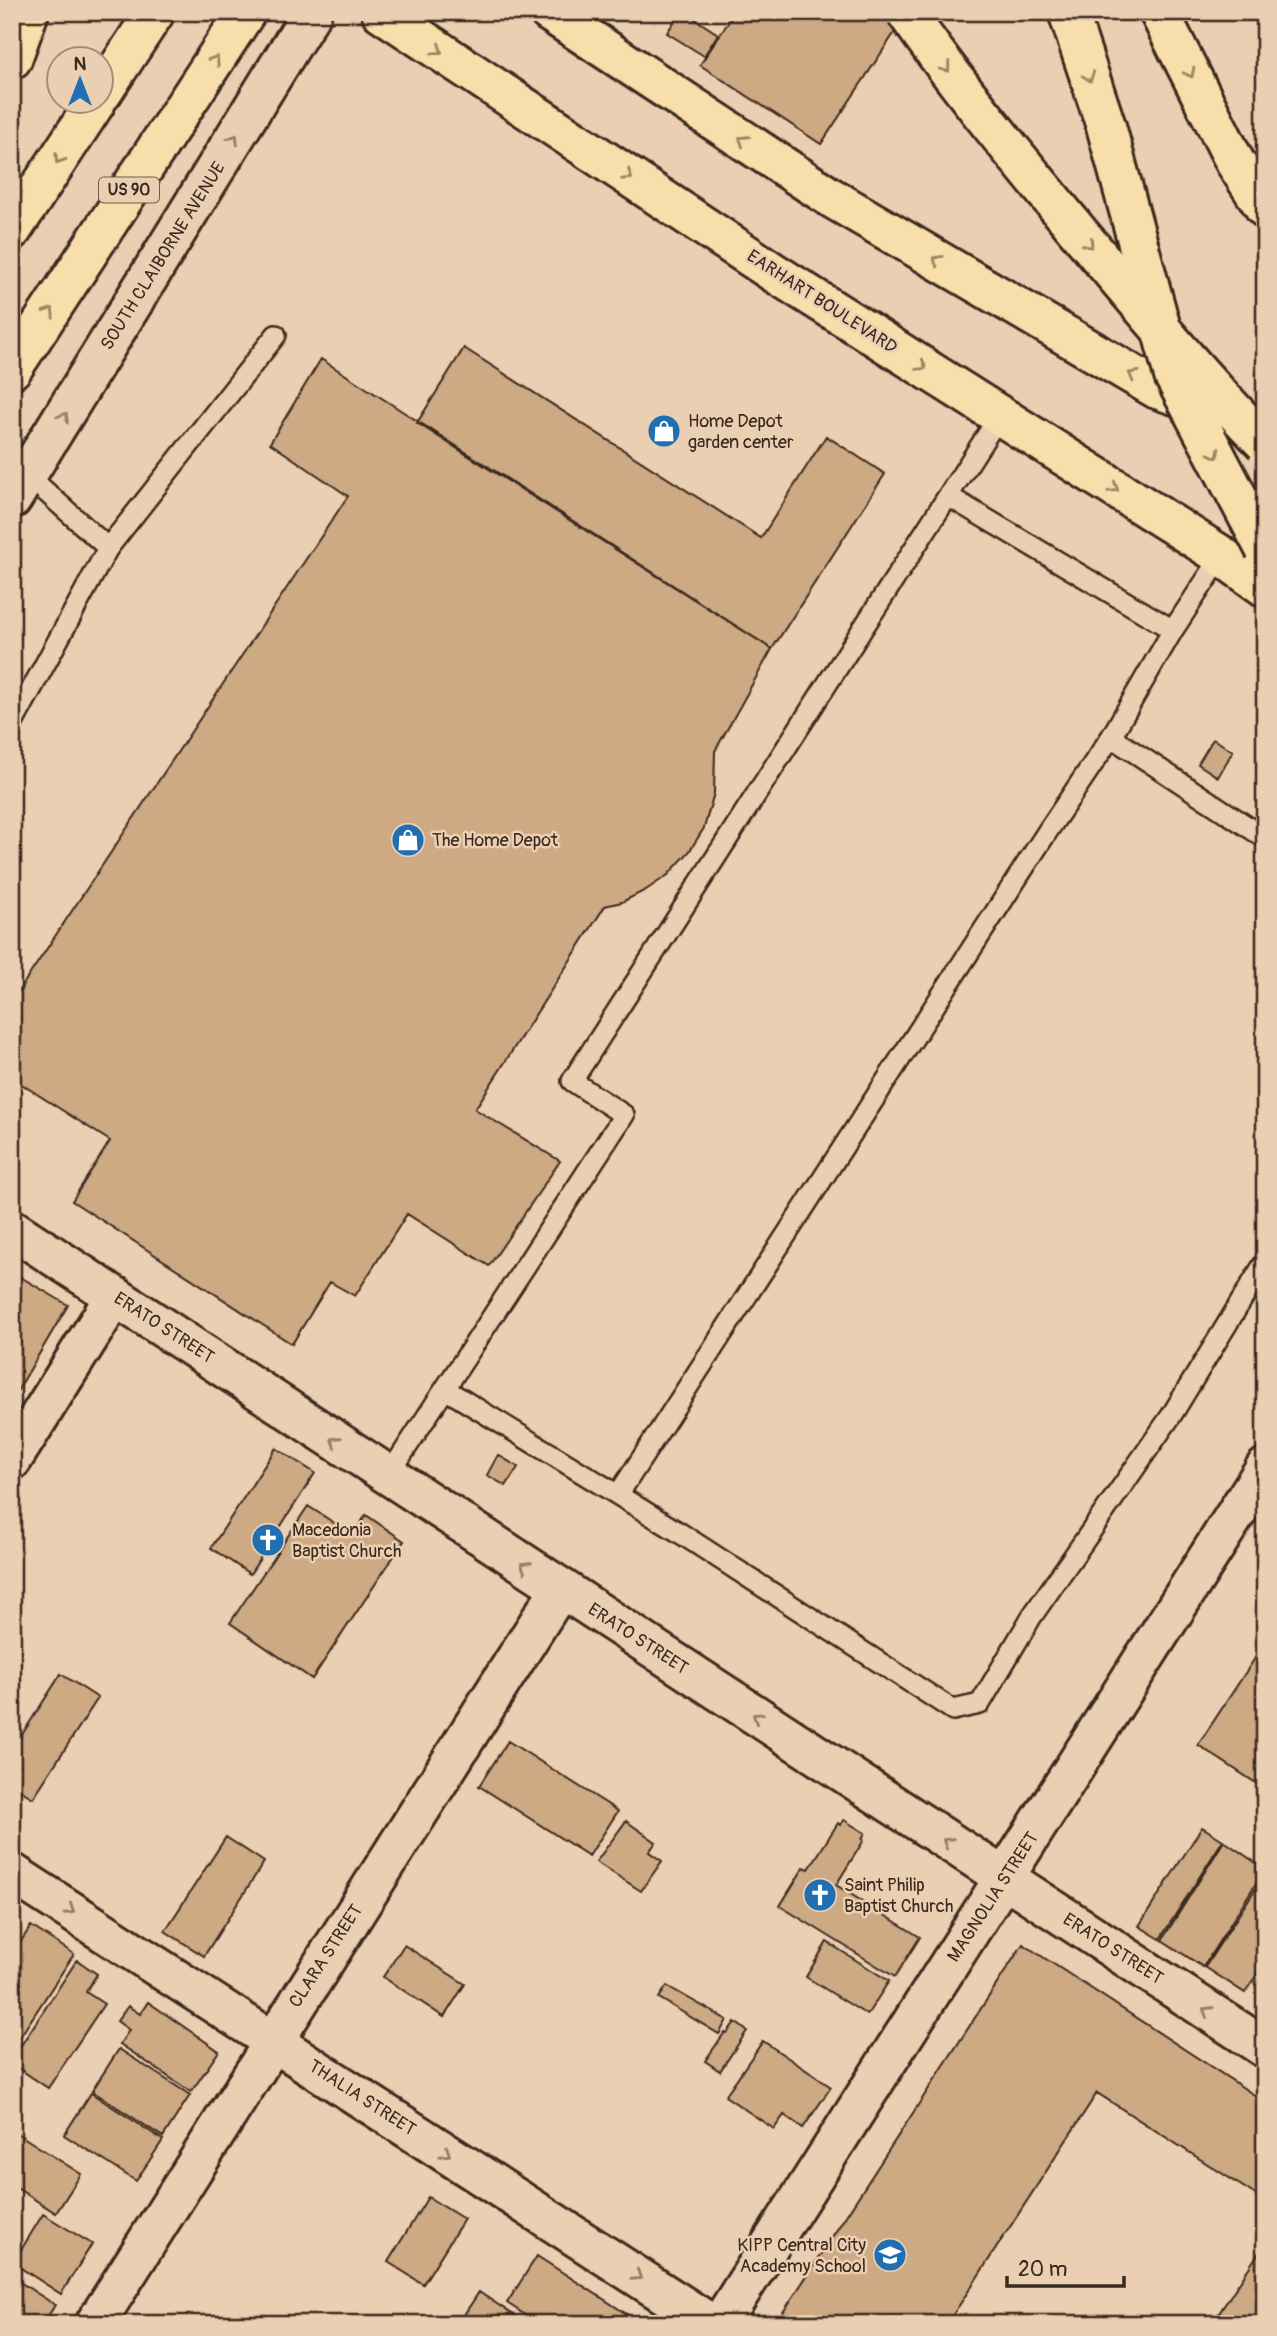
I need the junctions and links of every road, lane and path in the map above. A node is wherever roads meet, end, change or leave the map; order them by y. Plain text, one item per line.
1 (29, 12) edge
2 (155, 12) edge
3 (246, 12) edge
4 (312, 12) edge
5 (382, 12) edge
6 (906, 12) edge
7 (1068, 12) edge
8 (1158, 12) edge
9 (565, 17) edge
10 (12, 37) edge
11 (12, 59) edge
12 (116, 72) edge
13 (87, 116) edge
14 (1265, 208) edge
15 (12, 230) edge
16 (276, 335) dead end
17 (12, 369) edge
18 (1000, 415) junction
19 (1265, 426) edge
20 (1265, 443) edge
21 (18, 479) edge
22 (948, 496) junction
23 (107, 548) junction
24 (1265, 549) edge
25 (1221, 557) junction
26 (1265, 587) edge
27 (1173, 630) junction
28 (12, 724) edge
29 (1111, 737) junction
30 (1265, 838) edge
31 (12, 1229) edge
32 (1262, 1272) edge
33 (115, 1296) junction
34 (445, 1390) junction
35 (12, 1460) edge
36 (1265, 1468) edge
37 (388, 1476) junction
38 (618, 1495) junction
39 (560, 1589) junction
40 (12, 1873) edge
41 (1005, 1879) junction
42 (272, 2040) junction
43 (1265, 2048) edge
44 (95, 2324) edge
45 (711, 2324) edge
46 (720, 2324) edge

1 - 10 street
1 - 11 main road
2 - 12 main road
17 -> 3 main road, US 90
21 -> 4 street, SOUTH CLAIBORNE AVENUE
5 -> 18 main road, EARHART BOULEVARD
6 -> 20 main road, bridge
7 -> 24 main road, bridge
8 -> 14 main road
19 -> 9 main road
13 -> 15 main road
16 - 23 lane
18 - 22 lane
18 -> 25 main road, EARHART BOULEVARD
21 - 23 lane
22 - 27 lane
22 - 34 lane
23 - 28 lane
25 - 26 main road, EARHART BOULEVARD
25 - 27 lane
27 - 29 lane
29 - 30 lane
29 - 38 lane
31 - 33 street, ERATO STREET
32 - 38 lane
33 - 35 street
37 -> 33 street, ERATO STREET
34 - 37 lane
34 - 38 lane
36 - 41 street, MAGNOLIA STREET
39 -> 37 street, ERATO STREET
41 -> 39 street, ERATO STREET
39 - 42 street, CLARA STREET
40 -> 42 street, THALIA STREET
43 -> 41 street, ERATO STREET
41 - 46 street, MAGNOLIA STREET
42 - 44 street, CLARA STREET
42 -> 45 street, THALIA STREET

